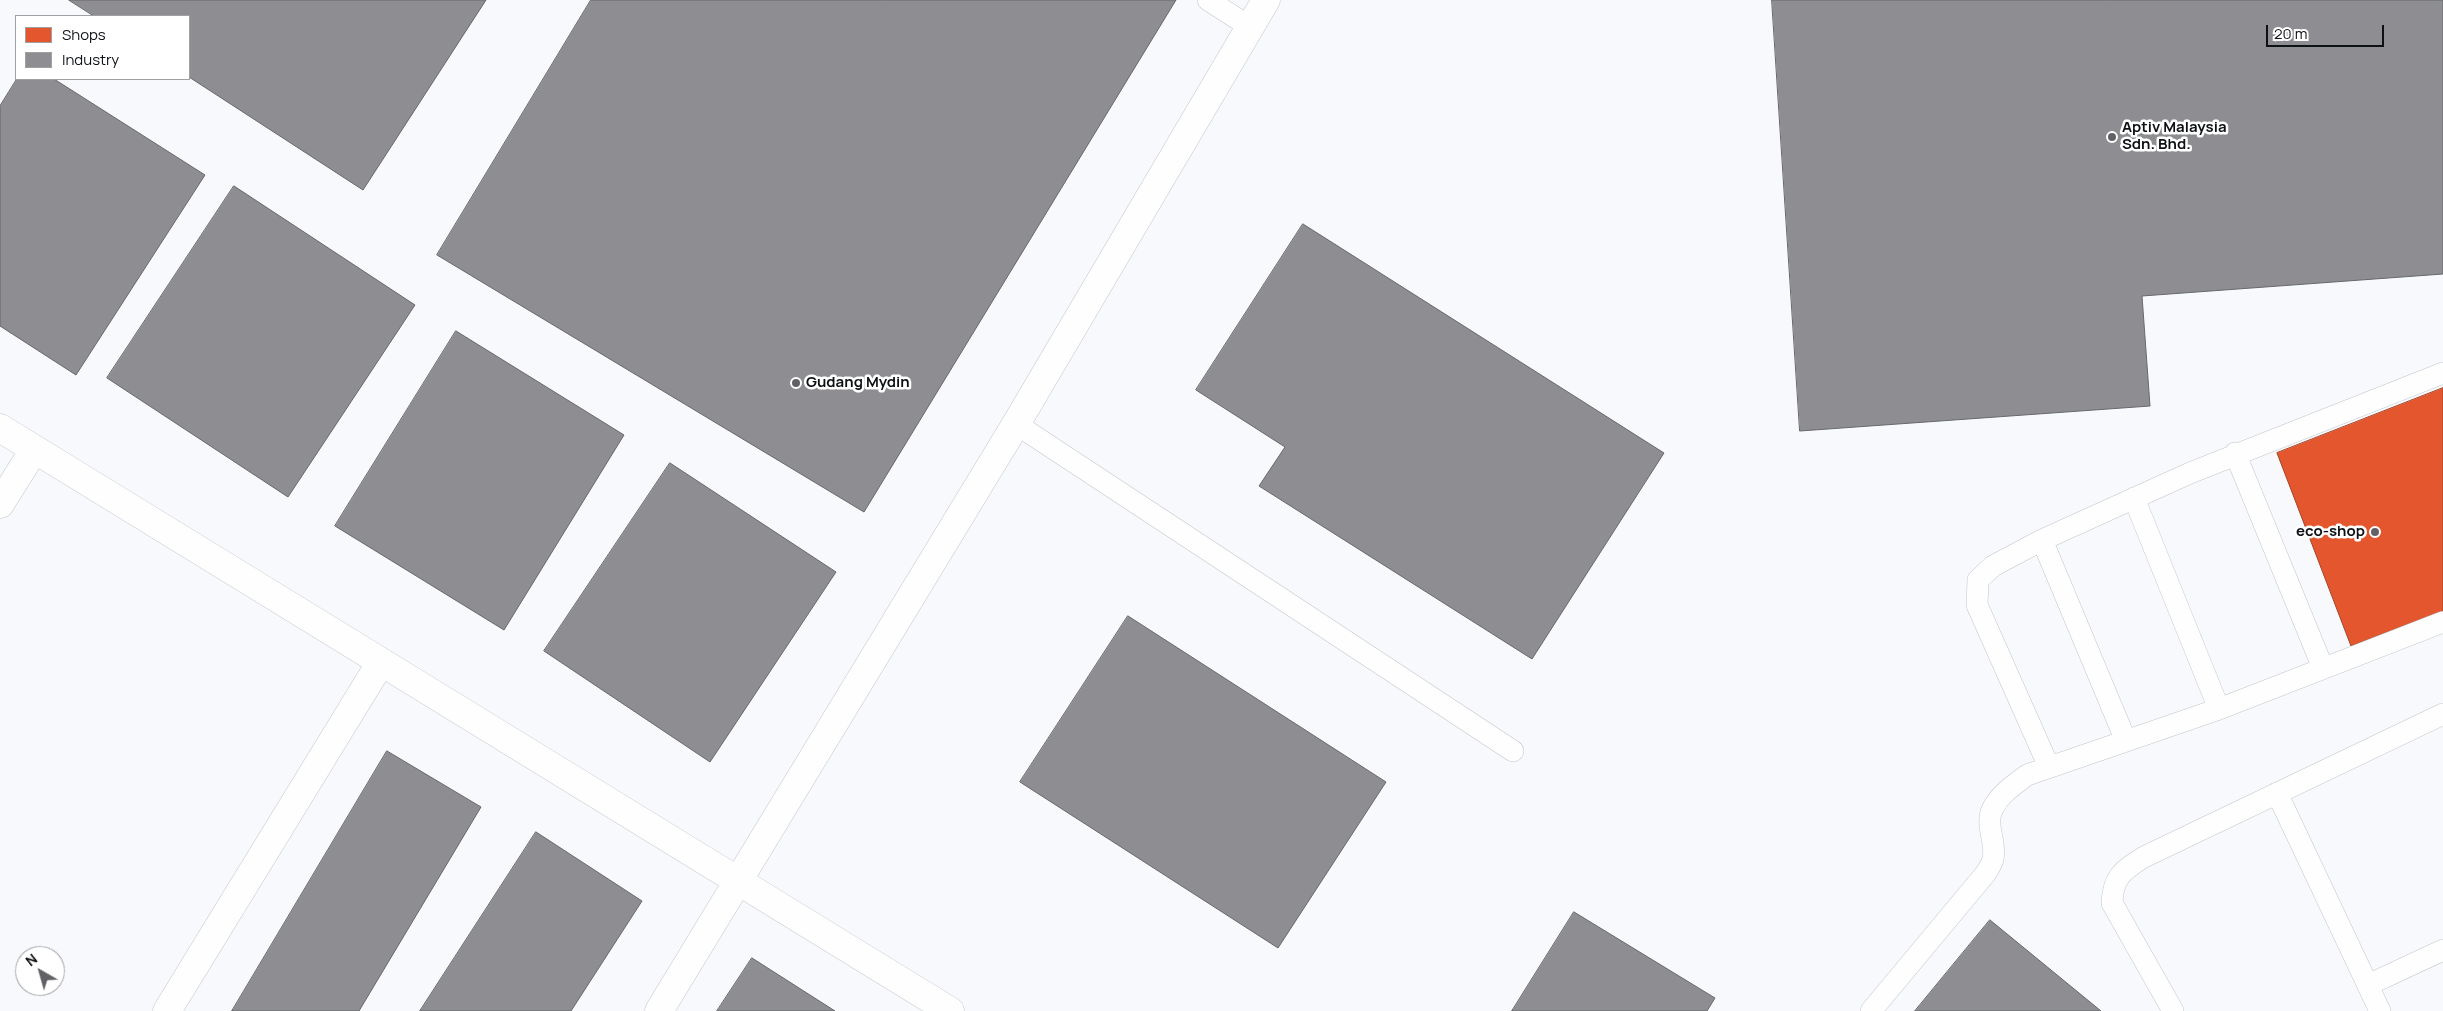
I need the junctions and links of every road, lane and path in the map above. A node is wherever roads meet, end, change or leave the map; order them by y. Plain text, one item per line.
1 (1208, 0) edge
2 (1266, 0) edge
3 (1250, 27) junction
4 (2443, 373) edge
5 (1016, 424) junction
6 (0, 428) edge
7 (34, 450) junction
8 (2235, 453) junction
9 (2134, 498) junction
10 (0, 504) edge
11 (2042, 540) junction
12 (2443, 622) edge
13 (381, 662) junction
14 (2323, 668) junction
15 (2219, 708) junction
16 (2443, 714) edge
17 (2126, 741) junction
18 (1513, 751) dead end
19 (2049, 767) junction
20 (2277, 793) junction
21 (740, 881) junction
22 (2443, 950) edge
23 (2368, 985) junction
24 (167, 1011) edge
25 (659, 1011) edge
26 (950, 1011) edge
27 (1871, 1011) edge
28 (2173, 1011) edge
29 (2380, 1011) edge

1 - 3 lane
2 - 3 street
3 - 5 street
4 - 8 lane
5 - 18 lane
5 - 21 street
6 - 7 street
7 - 10 street
7 - 13 street
8 - 9 lane
8 - 14 lane
9 - 11 lane
9 - 15 lane
11 - 17 lane
11 - 19 lane
12 - 14 lane
13 - 21 street
13 - 24 street
14 - 15 lane
15 - 17 lane
16 - 20 lane
17 - 19 lane
19 - 27 lane
20 - 23 lane
20 - 28 lane
21 - 25 street
21 - 26 street
22 - 23 lane
23 - 29 lane

